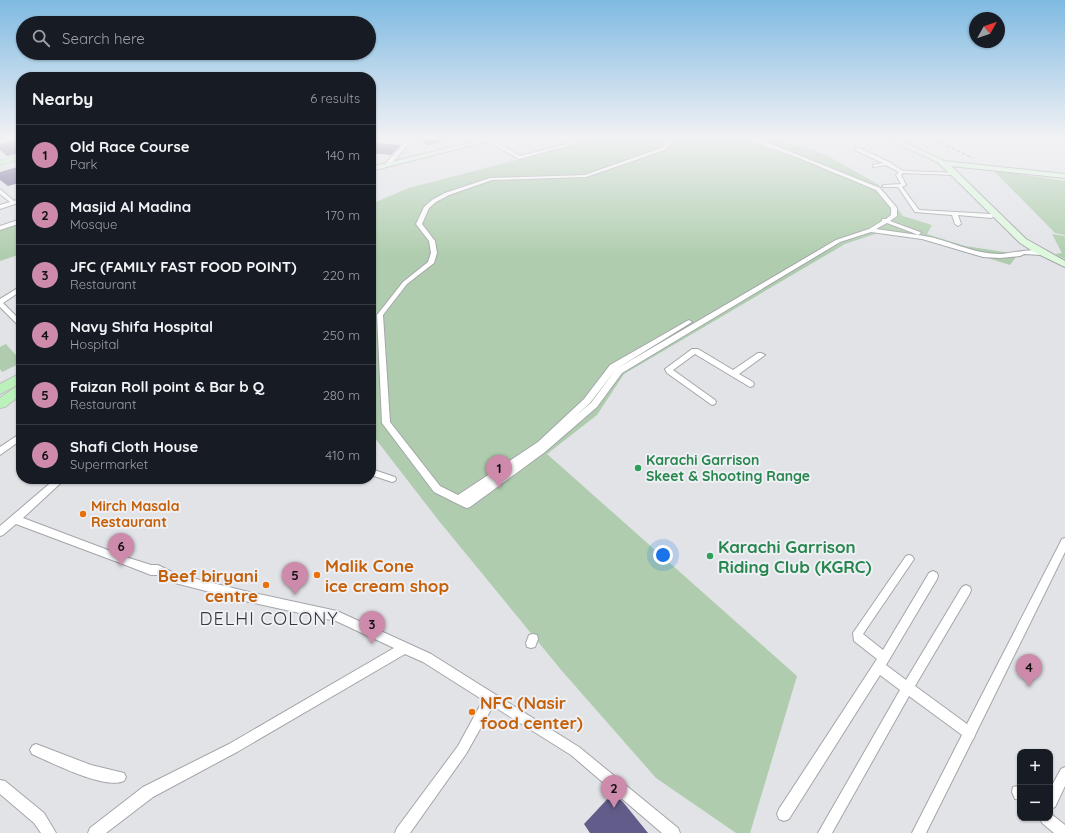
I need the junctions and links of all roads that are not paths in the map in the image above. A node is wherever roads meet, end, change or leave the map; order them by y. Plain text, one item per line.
1 (508, 178) edge
2 (845, 178) edge
3 (851, 178) edge
4 (900, 178) edge
5 (960, 178) edge
6 (884, 186) dead end
7 (899, 186) junction
8 (0, 191) edge
9 (16, 201) edge
10 (13, 202) junction
11 (0, 207) edge
12 (954, 214) junction
13 (991, 216) dead end
14 (885, 220) junction
15 (16, 223) edge
16 (958, 224) dead end
17 (0, 228) edge
18 (871, 230) junction
19 (1026, 243) junction
20 (1021, 253) junction
21 (1042, 253) junction
22 (1065, 264) edge
23 (16, 291) edge
24 (0, 302) edge
25 (9, 312) junction
26 (0, 316) edge
27 (16, 320) edge
28 (761, 355) dead end
29 (733, 374) junction
30 (16, 380) edge
31 (750, 384) dead end
32 (0, 390) edge
33 (16, 393) edge
34 (712, 402) dead end
35 (0, 404) edge
36 (16, 440) edge
37 (0, 452) edge
38 (376, 474) edge
39 (392, 479) dead end
40 (55, 484) edge
41 (458, 500) junction
42 (15, 519) junction
43 (0, 532) edge
44 (1065, 542) edge
45 (909, 559) dead end
46 (933, 576) dead end
47 (966, 590) dead end
48 (404, 648) junction
49 (882, 662) junction
50 (908, 688) junction
51 (491, 698) junction
52 (970, 734) junction
53 (36, 750) dead end
54 (1065, 773) edge
55 (120, 777) dead end
56 (0, 786) edge
57 (1053, 796) edge
58 (784, 814) dead end
59 (1050, 821) edge
60 (49, 833) edge
61 (95, 833) edge
62 (402, 833) edge
63 (673, 833) edge
64 (825, 833) edge
65 (919, 833) edge
66 (1064, 833) edge

1 - 41 street
2 - 14 street
3 - 14 street
4 - 7 street
5 - 19 street
6 - 7 street
7 - 12 street
8 - 10 street
9 - 10 street
10 - 11 street
12 - 13 street
12 - 16 street
14 - 18 street
14 - 20 street
14 - 41 street
15 - 17 street
18 - 20 street
18 - 41 street
19 - 20 street
19 - 21 street
20 - 21 street
21 - 22 street
23 - 24 street
24 - 25 street
25 - 26 street
25 - 27 street
28 - 29 street
29 - 31 street
29 - 34 street
30 - 32 main road
33 - 35 main road
36 - 37 street
38 - 39 street
40 - 42 street
42 - 43 street
42 - 48 street
44 - 52 street
45 - 49 street
46 - 49 street
47 - 50 street
48 - 51 street
48 - 61 street
49 - 50 street
49 - 58 street
50 - 52 street
50 - 64 street
51 - 62 street
51 - 63 street
52 - 65 street
53 - 55 street
54 - 57 street
56 - 60 street
59 - 66 street

